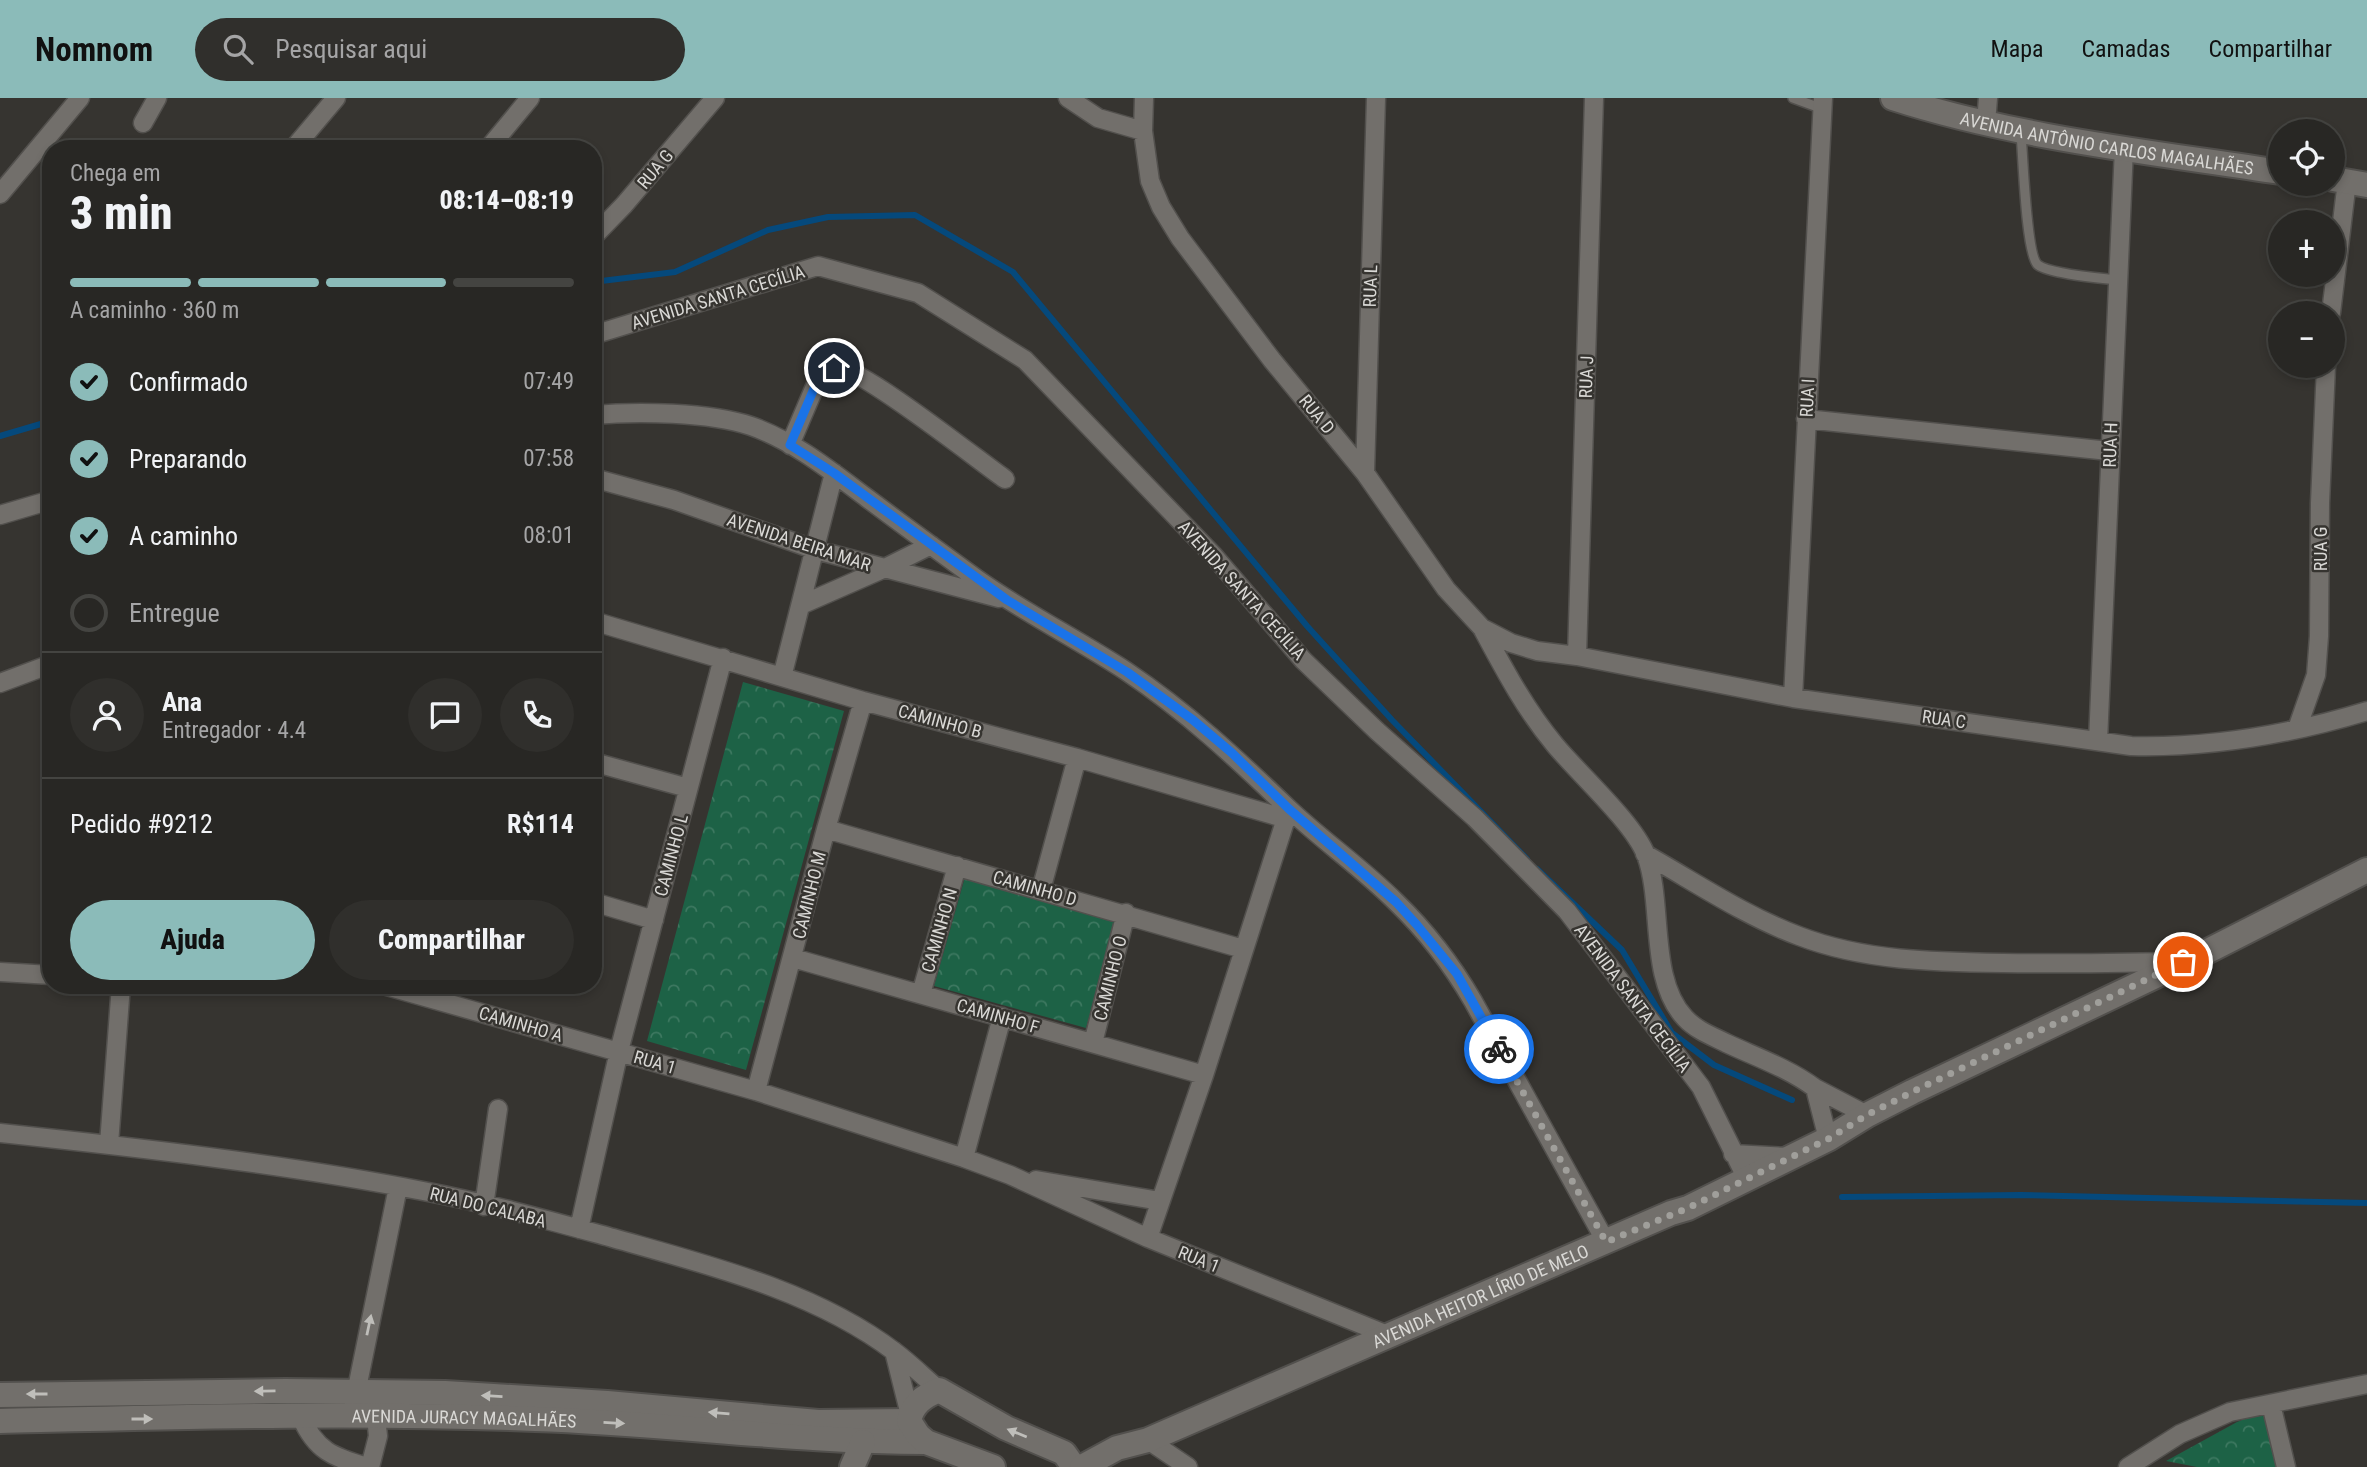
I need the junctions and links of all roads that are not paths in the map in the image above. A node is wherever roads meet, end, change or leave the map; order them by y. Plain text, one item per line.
1 (80, 98) edge
2 (157, 98) edge
3 (335, 98) edge
4 (530, 98) edge
5 (715, 98) edge
6 (1068, 98) edge
7 (1144, 98) edge
8 (1376, 98) edge
9 (1594, 98) edge
10 (1793, 98) edge
11 (1893, 98) edge
12 (1988, 98) edge
13 (1823, 104) edge
14 (143, 123) dead end
15 (1986, 123) junction
16 (2021, 130) junction
17 (1143, 131) junction
18 (45, 140) edge
19 (300, 140) edge
20 (495, 140) edge
21 (42, 144) edge
22 (2124, 148) junction
23 (2268, 170) edge
24 (2349, 182) edge
25 (0, 194) edge
26 (602, 228) edge
27 (2117, 280) junction
28 (2333, 301) edge
29 (602, 332) edge
30 (2325, 378) edge
31 (602, 415) edge
32 (1806, 419) junction
33 (790, 445) junction
34 (2109, 451) junction
35 (834, 473) junction
36 (1365, 473) junction
37 (1006, 479) dead end
38 (602, 480) edge
39 (42, 503) edge
40 (0, 515) edge
41 (931, 545) junction
42 (816, 550) junction
43 (883, 569) junction
44 (1007, 600) junction
45 (801, 605) junction
46 (602, 624) edge
47 (1482, 628) junction
48 (1577, 656) junction
49 (723, 658) junction
50 (42, 667) edge
51 (782, 677) junction
52 (0, 683) edge
53 (1793, 698) junction
54 (863, 701) junction
55 (2367, 711) edge
56 (2305, 727) junction
57 (2098, 741) junction
58 (1077, 758) junction
59 (602, 764) edge
60 (688, 788) junction
61 (1288, 814) junction
62 (825, 829) junction
63 (1645, 854) junction
64 (957, 866) junction
65 (2367, 870) edge
66 (1041, 890) junction
67 (602, 905) edge
68 (1126, 914) junction
69 (654, 919) junction
70 (1244, 949) junction
71 (793, 958) junction
72 (2183, 962) junction
73 (0, 972) edge
74 (42, 974) edge
75 (120, 994) edge
76 (419, 994) edge
77 (921, 994) junction
78 (1002, 1017) junction
79 (1093, 1043) junction
80 (619, 1051) junction
81 (1204, 1076) junction
82 (1815, 1088) junction
83 (756, 1091) junction
84 (498, 1109) dead end
85 (1867, 1115) junction
86 (0, 1133) edge
87 (1828, 1139) junction
88 (109, 1144) junction
89 (1733, 1154) junction
90 (1791, 1157) junction
91 (964, 1158) junction
92 (1010, 1175) junction
93 (1747, 1179) junction
94 (398, 1186) junction
95 (1160, 1201) junction
96 (484, 1206) junction
97 (579, 1229) junction
98 (1148, 1238) junction
99 (1606, 1242) junction
100 (1390, 1336) junction
101 (894, 1351) junction
102 (2367, 1384) edge
103 (939, 1390) junction
104 (355, 1392) junction
105 (91, 1393) junction
106 (0, 1395) edge
107 (2272, 1404) junction
108 (301, 1416) junction
109 (364, 1417) junction
110 (910, 1418) junction
111 (92, 1419) junction
112 (0, 1421) edge
113 (1148, 1440) junction
114 (926, 1441) junction
115 (863, 1442) junction
116 (1052, 1446) junction
117 (1116, 1448) junction
118 (368, 1467) edge
119 (852, 1467) edge
120 (993, 1467) edge
121 (1073, 1467) edge
122 (1082, 1467) edge
123 (1188, 1467) edge
124 (2128, 1467) edge
125 (2286, 1467) edge

1 - 18 street
2 - 14 street
3 - 19 street
4 - 20 street
5 - 26 street, RUA G
6 - 17 street
7 - 17 street, RUA D
8 - 36 street, RUA L
9 - 48 street, RUA J
10 - 13 lane
11 - 15 main road, AVENIDA ANTÔNIO CARLOS MAGALHÃES
12 - 15 street
13 - 32 street, RUA I
15 - 16 main road, AVENIDA ANTÔNIO CARLOS MAGALHÃES
16 - 22 main road, AVENIDA ANTÔNIO CARLOS MAGALHÃES
16 - 27 lane
17 - 36 street, RUA D
21 - 25 street
22 - 23 main road, AVENIDA ANTÔNIO CARLOS MAGALHÃES
22 - 27 street, RUA H
24 - 28 street
27 - 34 street, RUA H
29 - 89 street, AVENIDA SANTA CECÍLIA
30 - 56 street, RUA G
31 - 33 street, AVENIDA BEIRA MAR
32 - 34 street
32 - 53 street, RUA I
33 - 35 street, AVENIDA BEIRA MAR
33 - 37 street
34 - 57 street, RUA H
35 - 41 street, AVENIDA BEIRA MAR
35 - 42 street
36 - 47 street, RUA D
38 - 42 street, AVENIDA BEIRA MAR
39 - 40 street
41 - 43 street
41 - 44 street, AVENIDA BEIRA MAR
42 - 43 street, AVENIDA BEIRA MAR
42 - 45 street
43 - 44 street, AVENIDA BEIRA MAR
43 - 45 street
44 - 61 street, AVENIDA BEIRA MAR
45 - 51 street
46 - 49 street, CAMINHO B
47 - 48 street, RUA D
47 - 63 street
48 - 53 street, RUA C
49 - 51 street, CAMINHO B
49 - 60 street, CAMINHO L
50 - 52 street
51 - 54 street, CAMINHO B
53 - 57 street, RUA C
54 - 58 street, CAMINHO B
54 - 62 street, CAMINHO M
55 - 56 street, RUA C
56 - 57 street, RUA C
58 - 61 street, CAMINHO B
58 - 66 street
59 - 60 street
60 - 69 street, CAMINHO L
61 - 70 street
61 - 99 street, AVENIDA BEIRA MAR
62 - 64 street, CAMINHO D
62 - 71 street, CAMINHO M
63 - 72 street
63 - 82 street
64 - 66 street, CAMINHO D
64 - 77 street, CAMINHO N
65 - 72 main road, AVENIDA HEITOR LÍRIO DE MELO
66 - 68 street, CAMINHO D
67 - 69 street
68 - 70 street, CAMINHO D
68 - 79 street, CAMINHO O
69 - 80 street, CAMINHO L
70 - 81 street
71 - 77 street, CAMINHO F
71 - 83 street, CAMINHO M
72 - 85 main road, AVENIDA HEITOR LÍRIO DE MELO
73 - 74 street
75 - 88 street
76 - 80 street, CAMINHO A
77 - 78 street, CAMINHO F
78 - 79 street, CAMINHO F
78 - 91 street
79 - 81 street, CAMINHO F
80 - 83 street, RUA 1
80 - 97 street, CAMINHO L
81 - 95 street
82 - 85 street
82 - 87 street
83 - 91 street, RUA 1
84 - 96 street
85 - 87 main road, AVENIDA HEITOR LÍRIO DE MELO
86 - 88 street, RUA DO CALABA
87 - 90 main road, AVENIDA HEITOR LÍRIO DE MELO
88 - 94 street, RUA DO CALABA
89 - 90 street
89 - 93 street, AVENIDA SANTA CECÍLIA
90 - 93 main road, AVENIDA HEITOR LÍRIO DE MELO
91 - 92 street, RUA 1
92 - 95 street, RUA 1
92 - 98 street, RUA 1
93 - 99 main road, AVENIDA HEITOR LÍRIO DE MELO
94 - 96 street, RUA DO CALABA
104 -> 94 street
95 - 98 street
96 - 97 street, RUA DO CALABA
97 - 101 street, RUA DO CALABA
98 - 100 street, RUA 1
99 - 100 main road, AVENIDA HEITOR LÍRIO DE MELO
100 - 113 main road, AVENIDA HEITOR LÍRIO DE MELO
101 - 103 street, RUA DO CALABA
101 - 110 street
102 - 107 street
103 - 110 main road
116 -> 103 main road
104 -> 105 main road, AVENIDA JURACY MAGALHÃES
104 - 109 street
110 -> 104 main road, AVENIDA JURACY MAGALHÃES
105 -> 106 main road, AVENIDA JURACY MAGALHÃES
105 - 111 main road
107 - 124 street
107 - 125 street
108 - 109 main road, AVENIDA JURACY MAGALHÃES
111 -> 108 main road, AVENIDA JURACY MAGALHÃES
108 - 118 street
109 -> 115 main road, AVENIDA JURACY MAGALHÃES
109 - 118 street
110 - 114 main road
111 - 112 main road, AVENIDA JURACY MAGALHÃES
113 - 117 main road, AVENIDA HEITOR LÍRIO DE MELO
113 - 123 street
114 - 115 main road, AVENIDA JURACY MAGALHÃES
114 - 120 main road
115 - 119 main road
116 - 117 main road, AVENIDA HEITOR LÍRIO DE MELO
116 - 121 main road
117 - 122 main road, AVENIDA HEITOR LÍRIO DE MELO

